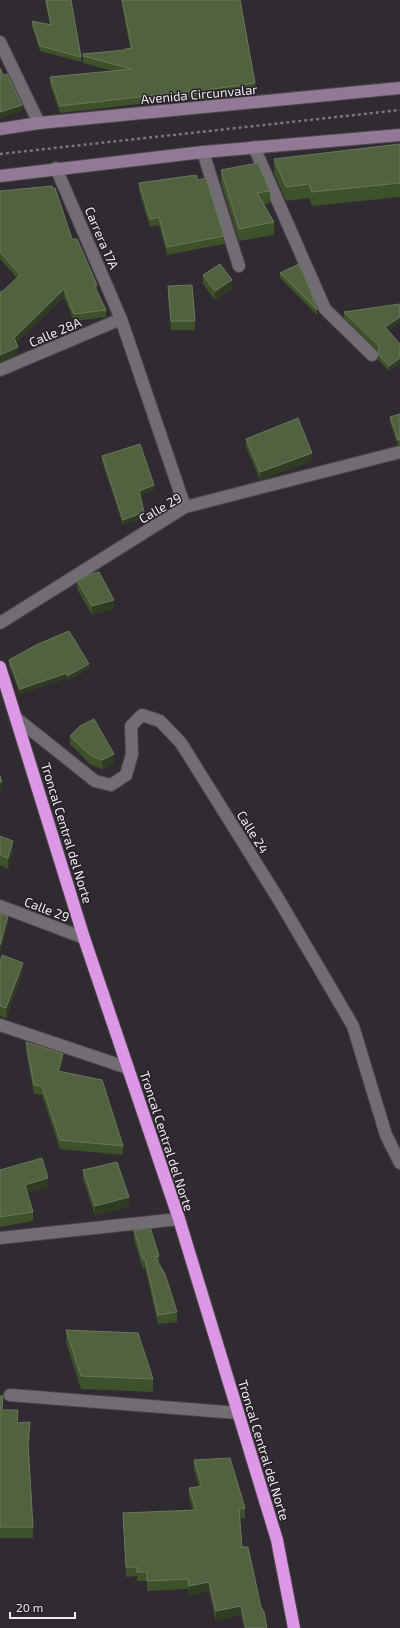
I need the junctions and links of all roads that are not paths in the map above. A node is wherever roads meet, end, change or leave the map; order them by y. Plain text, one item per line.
1 (0, 42) edge
2 (400, 88) edge
3 (39, 123) junction
4 (0, 129) edge
5 (400, 135) edge
6 (254, 147) junction
7 (203, 152) junction
8 (56, 168) junction
9 (0, 176) edge
10 (239, 266) dead end
11 (121, 319) junction
12 (372, 355) dead end
13 (0, 370) edge
14 (400, 452) edge
15 (186, 507) junction
16 (0, 623) edge
17 (0, 667) edge
18 (16, 718) junction
19 (0, 906) edge
20 (84, 938) junction
21 (0, 1025) edge
22 (128, 1068) junction
23 (400, 1164) edge
24 (179, 1219) junction
25 (0, 1238) edge
26 (10, 1395) dead end
27 (238, 1413) junction
28 (294, 1628) edge

1 - 3 street
2 - 3 main road, Avenida Circunvalar
3 - 4 main road, Avenida Circunvalar
5 - 6 main road
6 - 7 main road
6 - 12 street
7 - 8 main road
7 - 10 street
8 - 9 main road
8 - 11 street, Carrera 17A
11 - 13 street, Calle 28A
11 - 15 street, Carrera 17A
14 - 15 street, Calle 29
15 - 16 street, Calle 29
17 - 18 highway, Troncal Central del Norte
18 - 20 highway, Troncal Central del Norte
18 - 23 street, Calle 24
19 - 20 street, Calle 29
20 - 22 highway, Troncal Central del Norte
21 - 22 street
22 - 24 highway, Troncal Central del Norte
24 - 25 street
24 - 27 highway, Troncal Central del Norte
26 - 27 street
27 - 28 highway, Troncal Central del Norte

